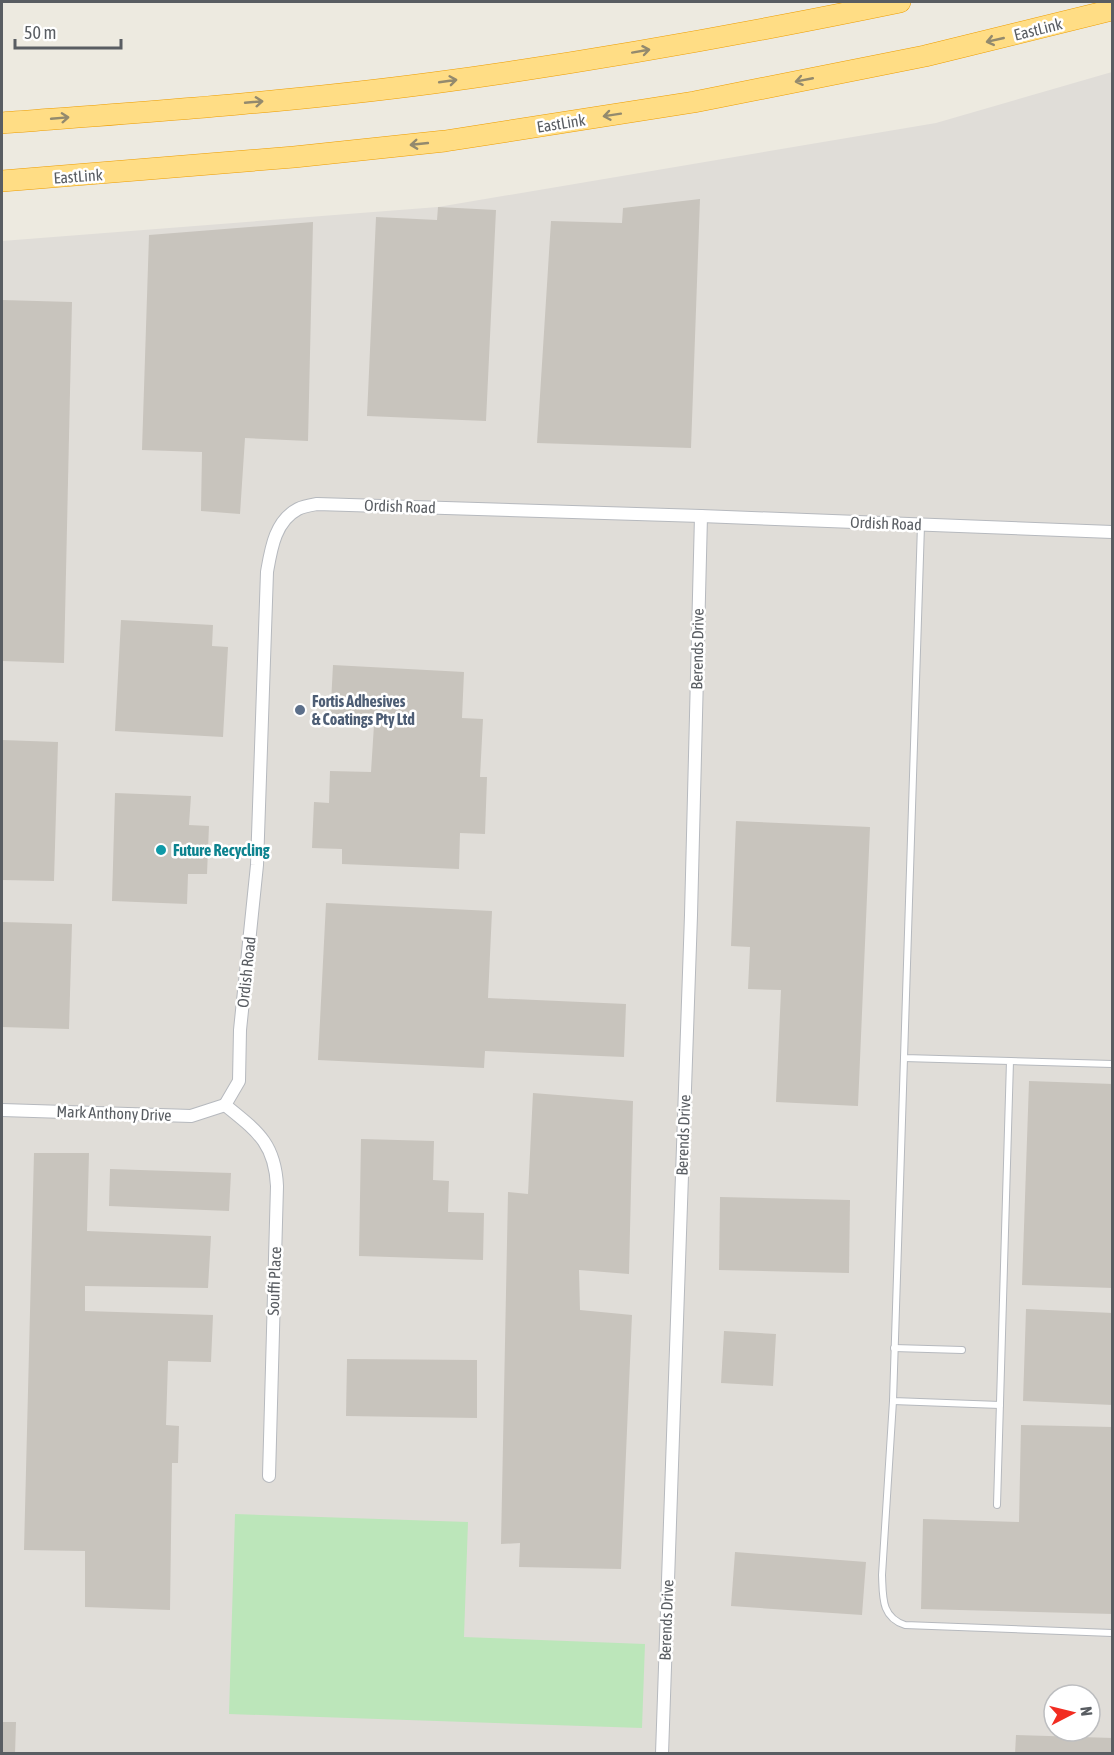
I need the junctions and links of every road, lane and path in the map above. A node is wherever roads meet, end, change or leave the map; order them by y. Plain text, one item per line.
1 (900, 2) edge
2 (1113, 10) edge
3 (2, 123) edge
4 (2, 181) edge
5 (700, 516) junction
6 (921, 524) junction
7 (1113, 532) edge
8 (904, 1058) junction
9 (1010, 1061) junction
10 (1113, 1064) edge
11 (225, 1105) junction
12 (2, 1110) edge
13 (894, 1348) junction
14 (962, 1350) dead end
15 (893, 1401) junction
16 (1000, 1405) junction
17 (269, 1476) dead end
18 (997, 1505) dead end
19 (1113, 1633) edge
20 (662, 1754) edge

3 -> 1 highway
2 -> 4 highway, EastLink
5 - 6 street, Ordish Road
5 - 11 street, Ordish Road
5 - 20 street, Berends Drive
6 - 7 street, Ordish Road
6 - 8 lane
8 - 9 lane
8 - 13 lane
9 - 10 lane
9 - 16 lane
11 - 12 street, Mark Anthony Drive
11 - 17 street, Souffi Place
13 - 14 lane
13 - 15 lane
15 - 16 lane
15 - 19 lane
16 - 18 lane

